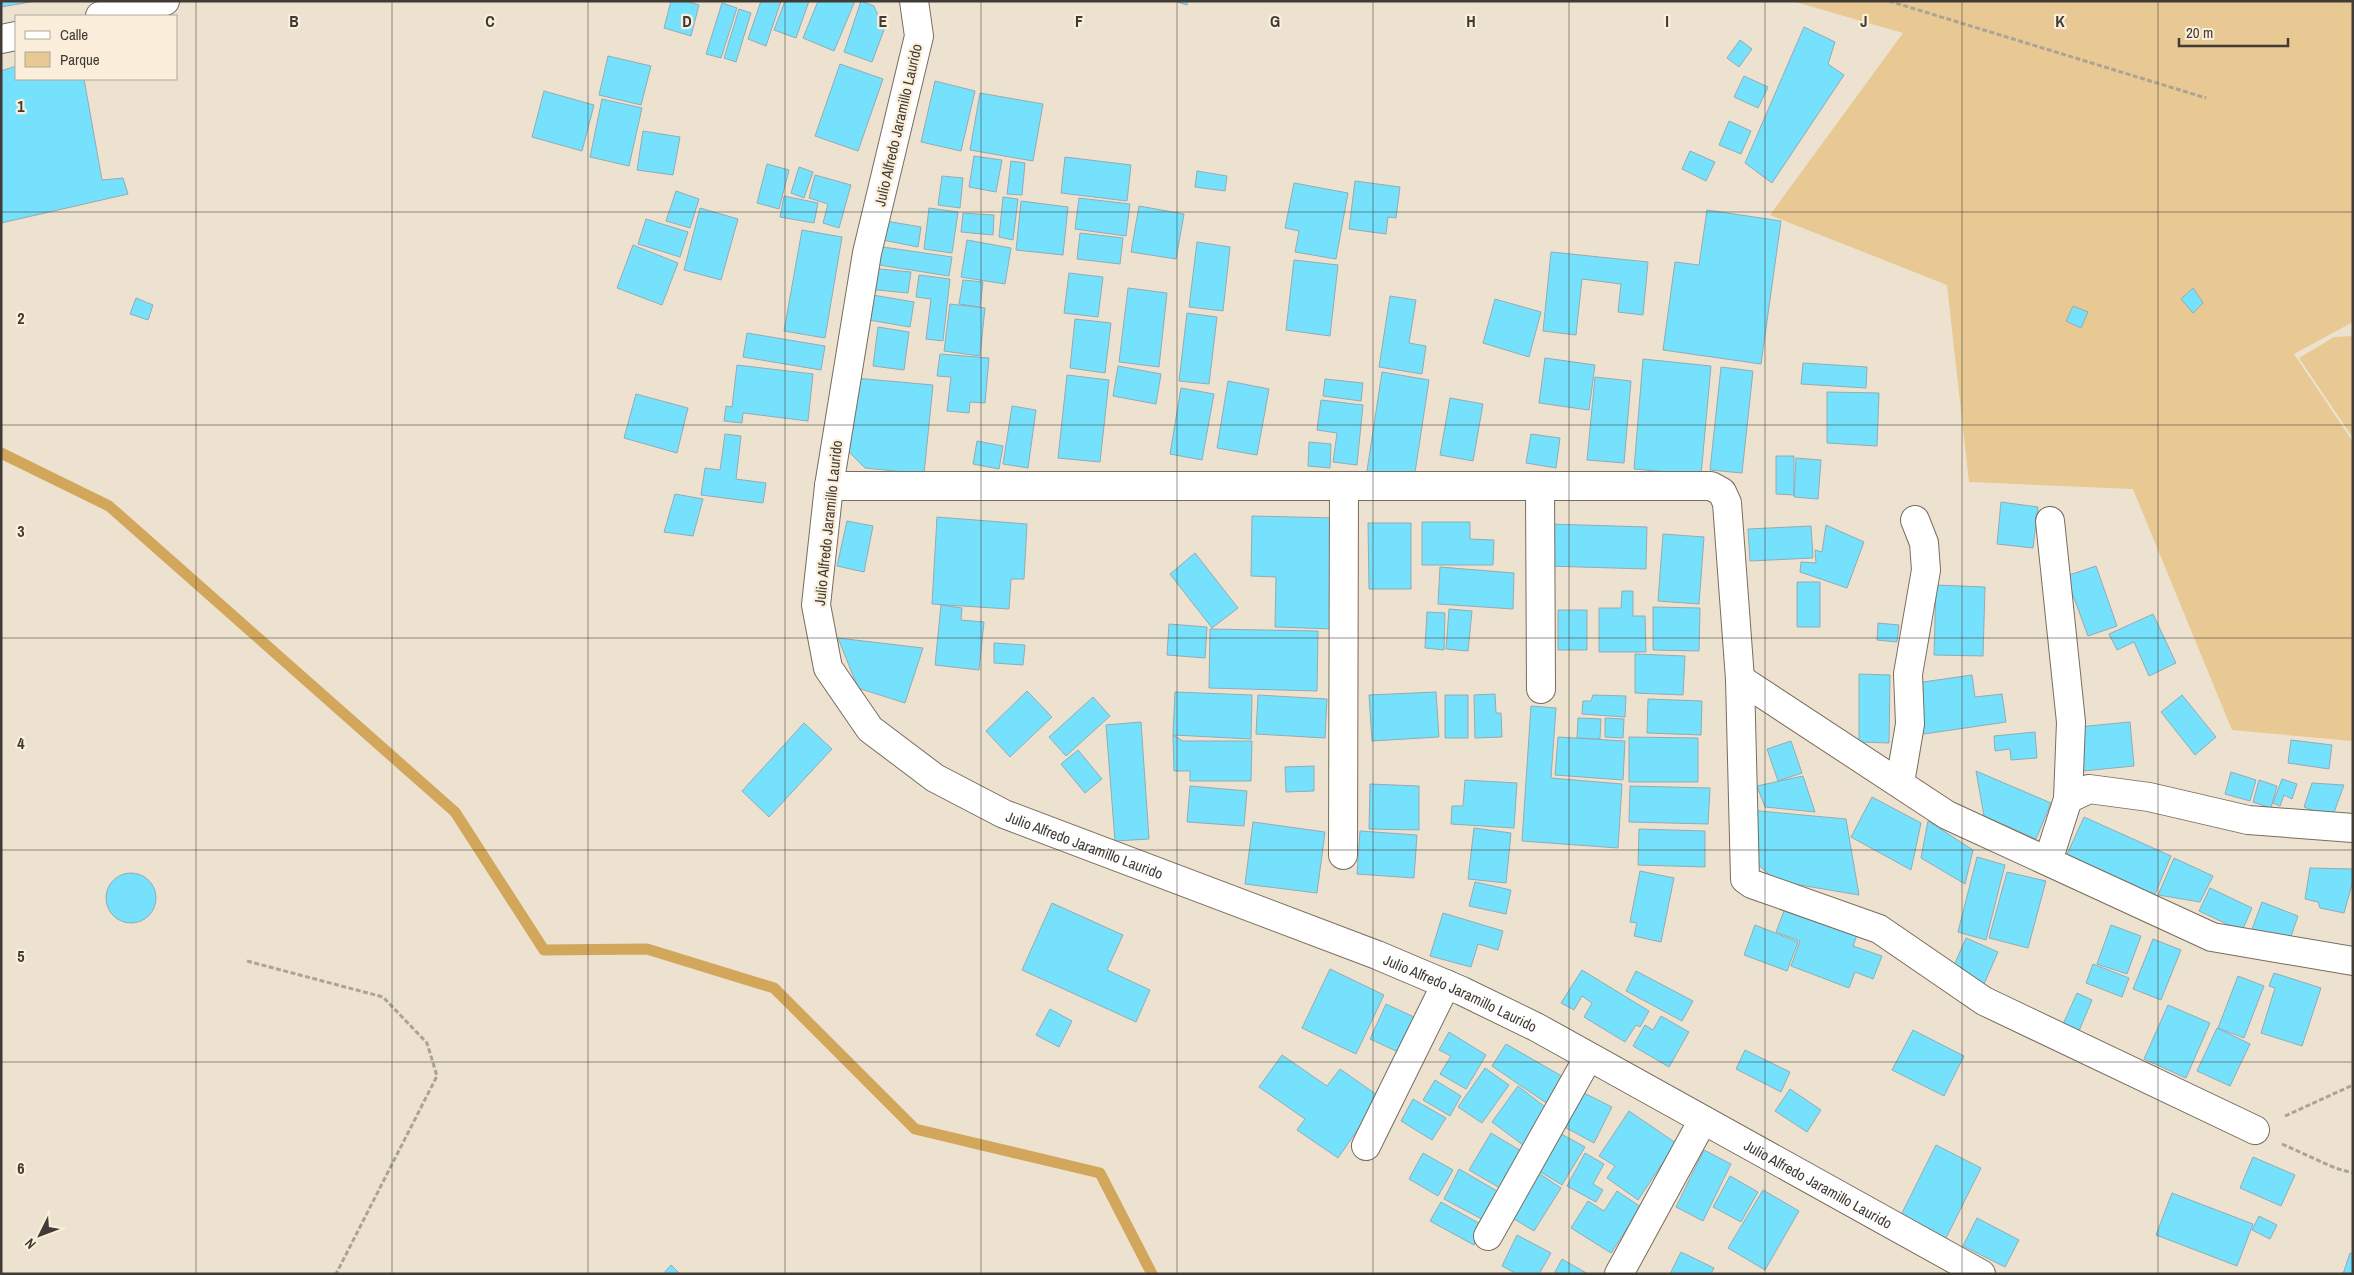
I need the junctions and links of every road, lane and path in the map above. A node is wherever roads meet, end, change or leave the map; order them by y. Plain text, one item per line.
1 (166, 1) edge
2 (914, 1) edge
3 (1889, 1) edge
4 (104, 15) edge
5 (15, 36) edge
6 (1, 39) edge
7 (2206, 98) dead end
8 (829, 486) junction
9 (1344, 487) junction
10 (1540, 488) junction
11 (1915, 520) dead end
12 (2050, 521) dead end
13 (1740, 678) junction
14 (1541, 689) dead end
15 (1900, 783) junction
16 (2068, 799) junction
17 (2353, 828) edge
18 (1342, 855) dead end
19 (2048, 860) junction
20 (246, 960) dead end
21 (2353, 961) edge
22 (1446, 984) junction
23 (1588, 1058) junction
24 (2353, 1085) edge
25 (1703, 1120) junction
26 (2255, 1130) junction
27 (1366, 1146) dead end
28 (2353, 1174) edge
29 (1488, 1236) dead end
30 (336, 1274) edge
31 (1619, 1274) edge
32 (1981, 1274) edge

1 - 4 street
2 - 8 street, Julio Alfredo Jaramillo Laurido
3 - 7 path
5 - 6 street
8 - 9 street
8 - 22 street, Julio Alfredo Jaramillo Laurido
9 - 10 street
9 - 18 street
10 - 13 street
10 - 14 street
11 - 15 street
12 - 16 street
13 - 15 street
13 - 26 street
15 - 19 street
16 - 17 street
16 - 19 street
19 - 21 street
20 - 30 path
22 - 23 street, Julio Alfredo Jaramillo Laurido
22 - 27 street
23 - 25 street, Julio Alfredo Jaramillo Laurido
23 - 29 street
24 - 26 path
25 - 31 street
25 - 32 street, Julio Alfredo Jaramillo Laurido
26 - 28 path

